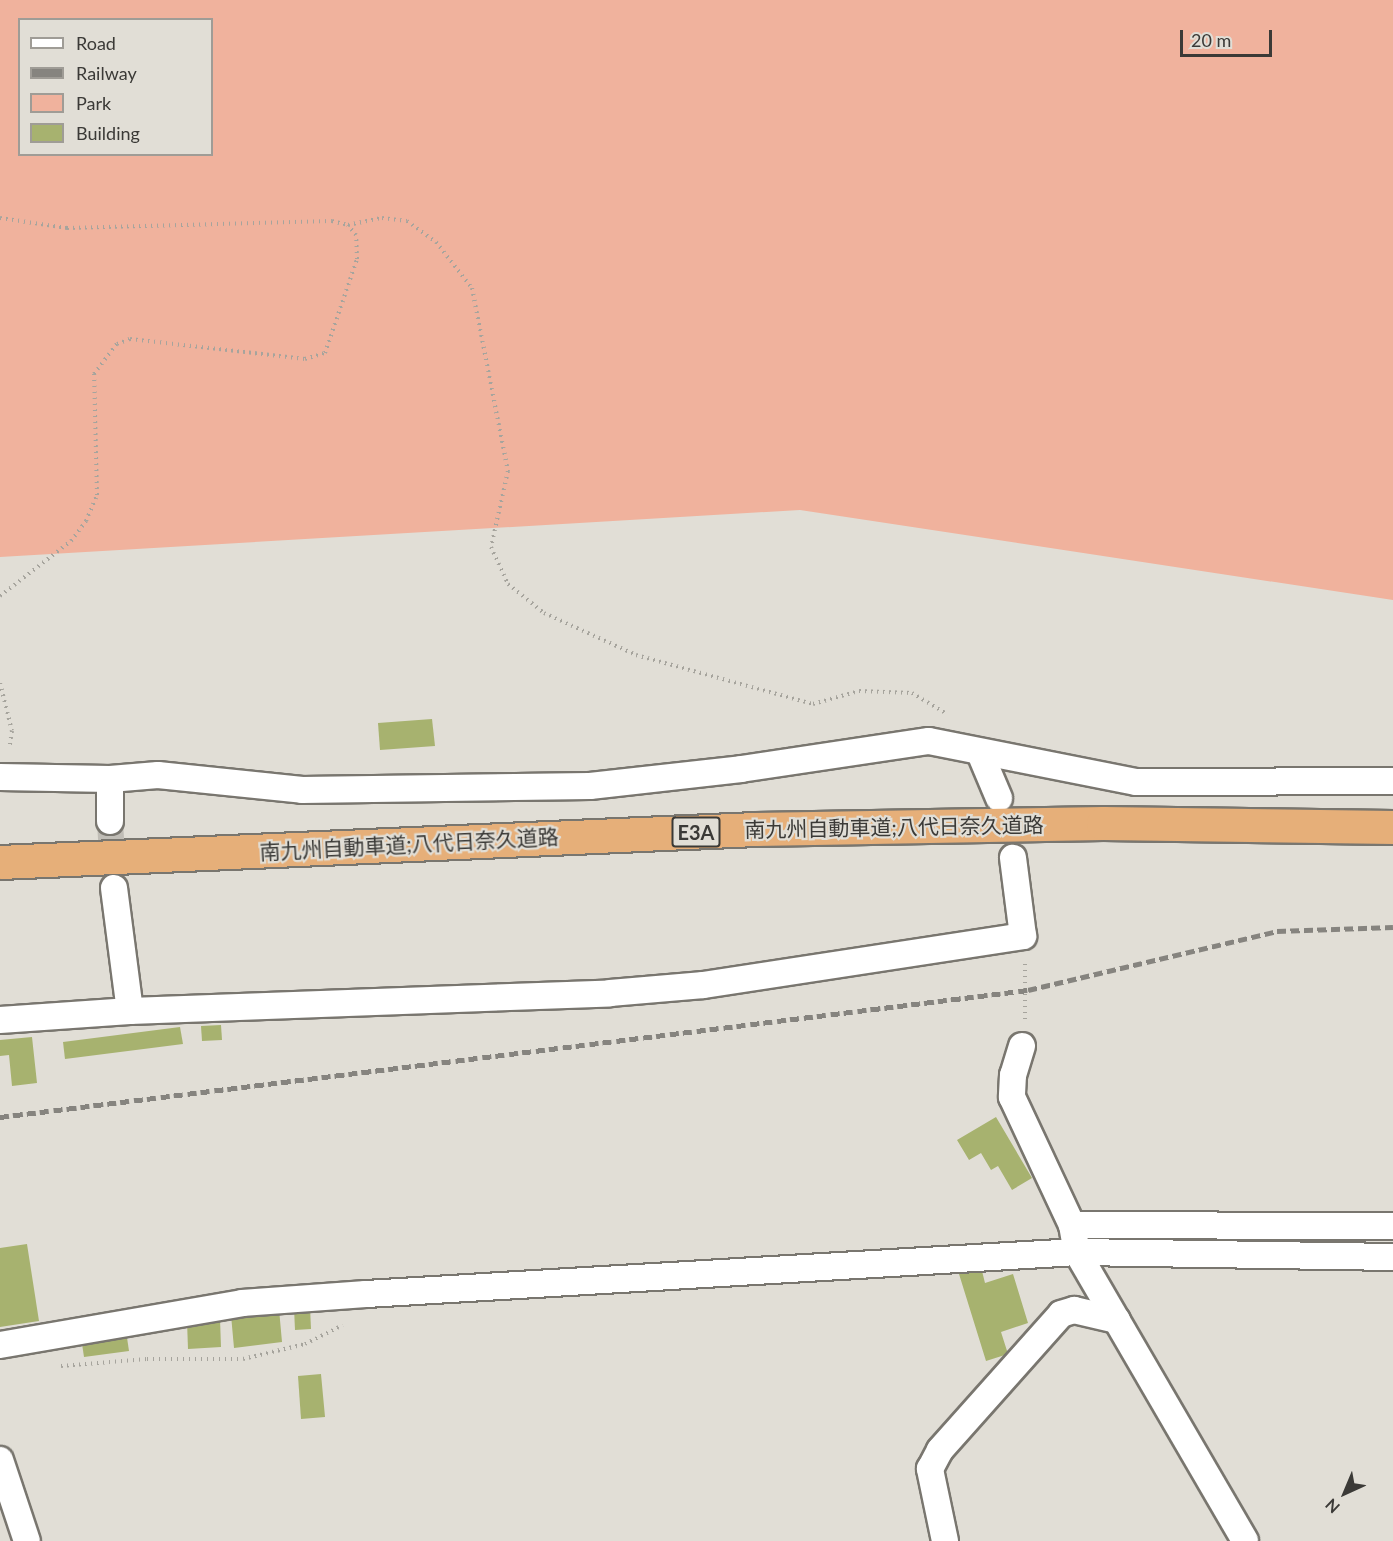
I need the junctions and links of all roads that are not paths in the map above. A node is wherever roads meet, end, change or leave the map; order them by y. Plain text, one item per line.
1 (980, 753) junction
2 (3, 776) edge
3 (110, 779) junction
4 (1393, 782) edge
5 (999, 798) dead end
6 (110, 821) tunnel mouth
7 (1393, 828) edge
8 (1013, 858) dead end
9 (0, 862) edge
10 (114, 888) tunnel mouth
11 (130, 1011) junction
12 (0, 1020) edge
13 (1022, 1046) dead end
14 (1072, 1225) junction
15 (1393, 1226) edge
16 (1077, 1252) junction
17 (1393, 1257) edge
18 (1117, 1320) junction
19 (0, 1345) edge
20 (0, 1460) edge
21 (27, 1541) edge
22 (945, 1541) edge
23 (1245, 1541) edge

1 - 3 street
1 - 4 street
1 - 5 street
2 - 3 street
3 - 6 street
7 - 9 highway, 南九州自動車道;八代日奈久道路 / E3A
8 - 11 street
10 - 11 street
11 - 12 street
13 - 14 street
14 - 15 street
14 - 16 street
16 - 17 street
16 - 18 street
16 - 19 street
18 - 22 street
18 - 23 street
20 - 21 street

